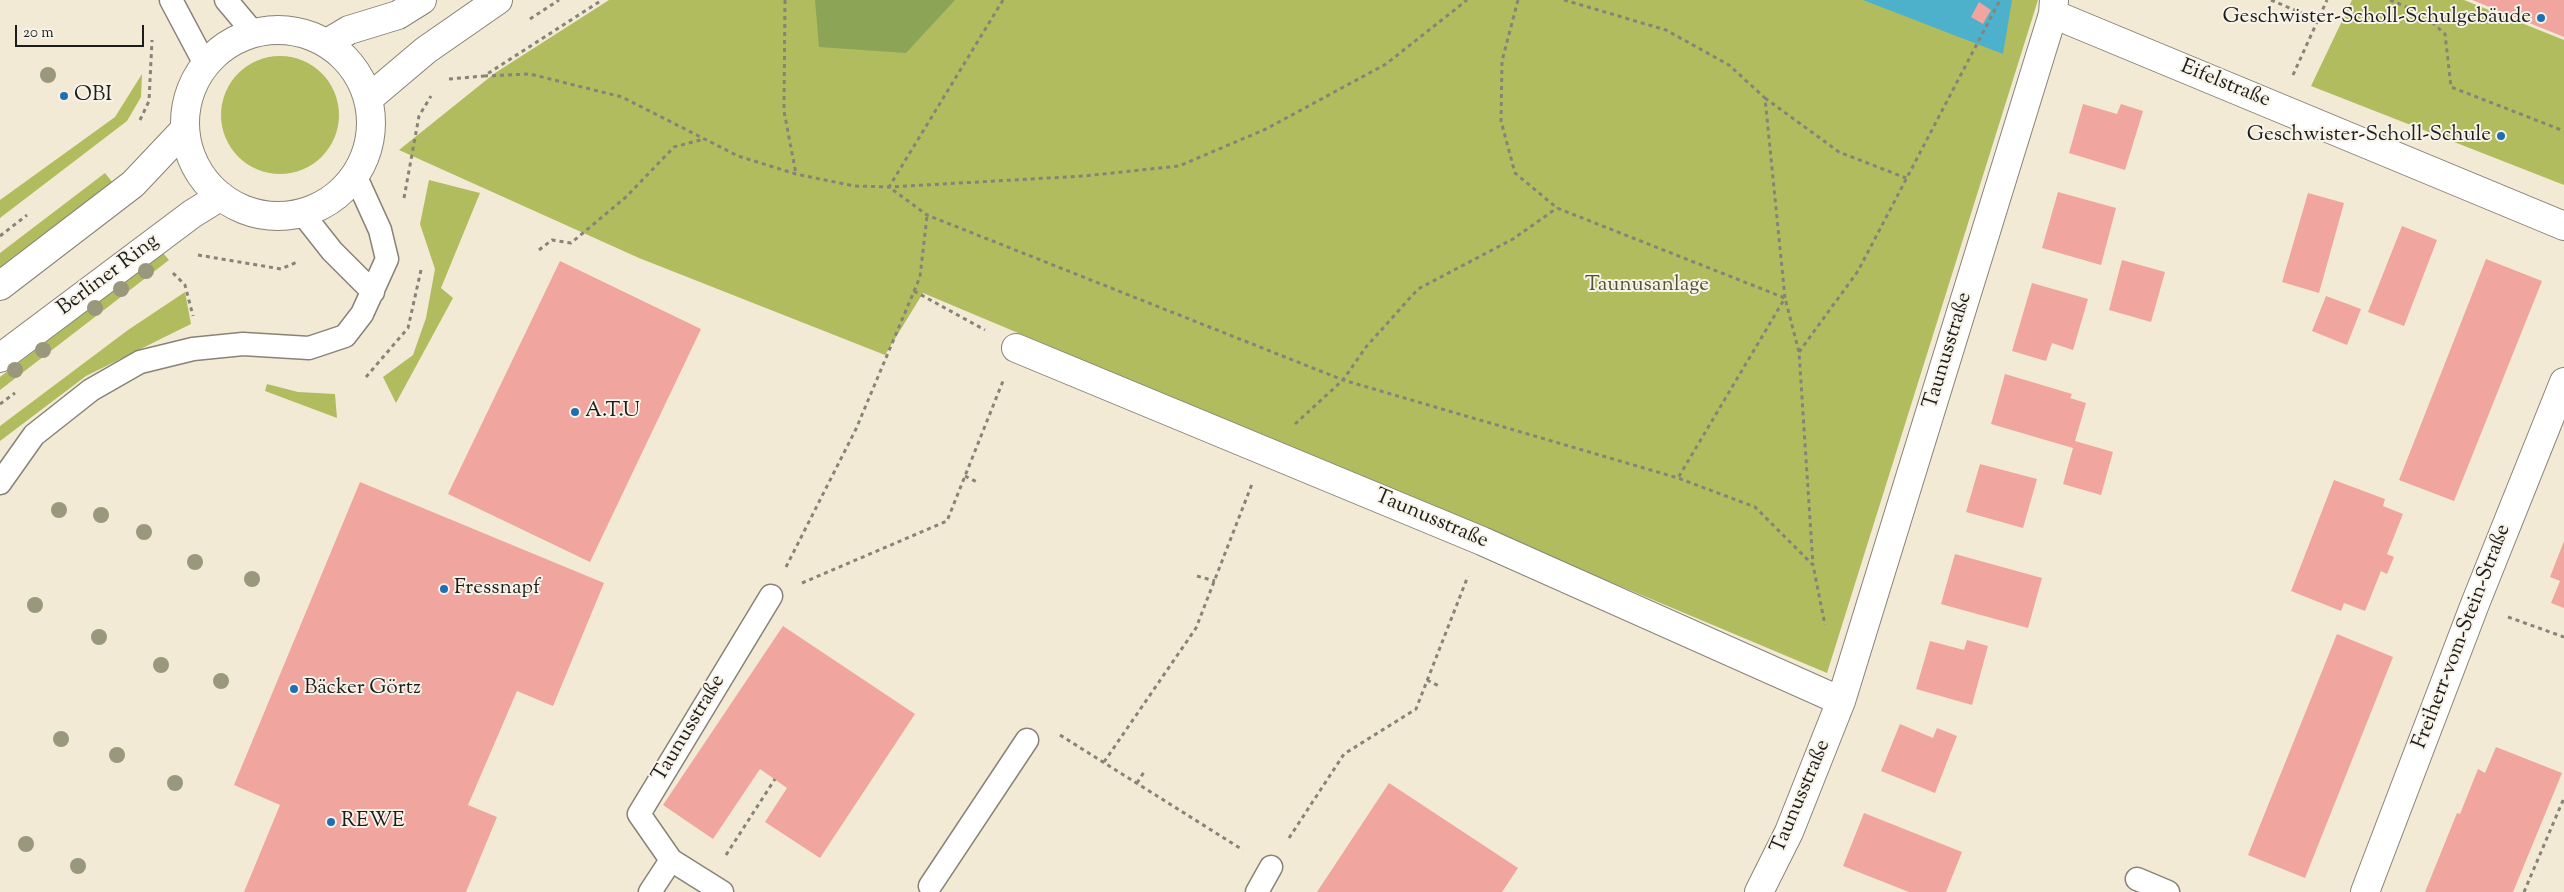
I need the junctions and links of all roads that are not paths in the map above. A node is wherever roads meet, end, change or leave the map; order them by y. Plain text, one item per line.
1 (171, 0) edge
2 (226, 0) edge
3 (422, 0) edge
4 (498, 0) edge
5 (2053, 7) edge
6 (253, 32) junction
7 (327, 43) junction
8 (205, 64) junction
9 (368, 99) junction
10 (184, 130) junction
11 (355, 175) junction
12 (220, 196) junction
13 (302, 213) junction
14 (2564, 226) edge
15 (0, 286) edge
16 (373, 292) junction
17 (1016, 348) road end
18 (0, 358) edge
19 (2564, 382) edge
20 (0, 483) edge
21 (771, 596) road end
22 (1842, 701) junction
23 (1027, 740) road end
24 (671, 860) junction
25 (1271, 867) road end
26 (2137, 879) dead end
27 (715, 888) edge
28 (931, 890) edge
29 (650, 892) edge
30 (1257, 892) edge
31 (1759, 892) edge
32 (2168, 892) edge
33 (2364, 892) edge

1 - 8 lane
2 - 6 lane
3 - 7 street
4 - 9 street
5 - 14 street, Eifelstraße
5 - 22 street, Taunusstraße
6 - 7 street
6 - 8 street
7 - 9 street
8 - 10 street
9 - 11 street
10 - 12 street
10 - 15 street
11 - 13 street
11 - 16 lane
12 - 13 street
12 - 18 street, Berliner Ring
13 - 16 lane
16 - 20 lane
17 - 22 street, Taunusstraße
19 - 33 street, Freiherr-vom-Stein-Straße
21 - 24 lane, Taunusstraße
22 - 31 street, Taunusstraße
23 - 28 lane
24 - 27 lane, Taunusstraße
24 - 29 lane
25 - 30 lane
26 - 32 lane

